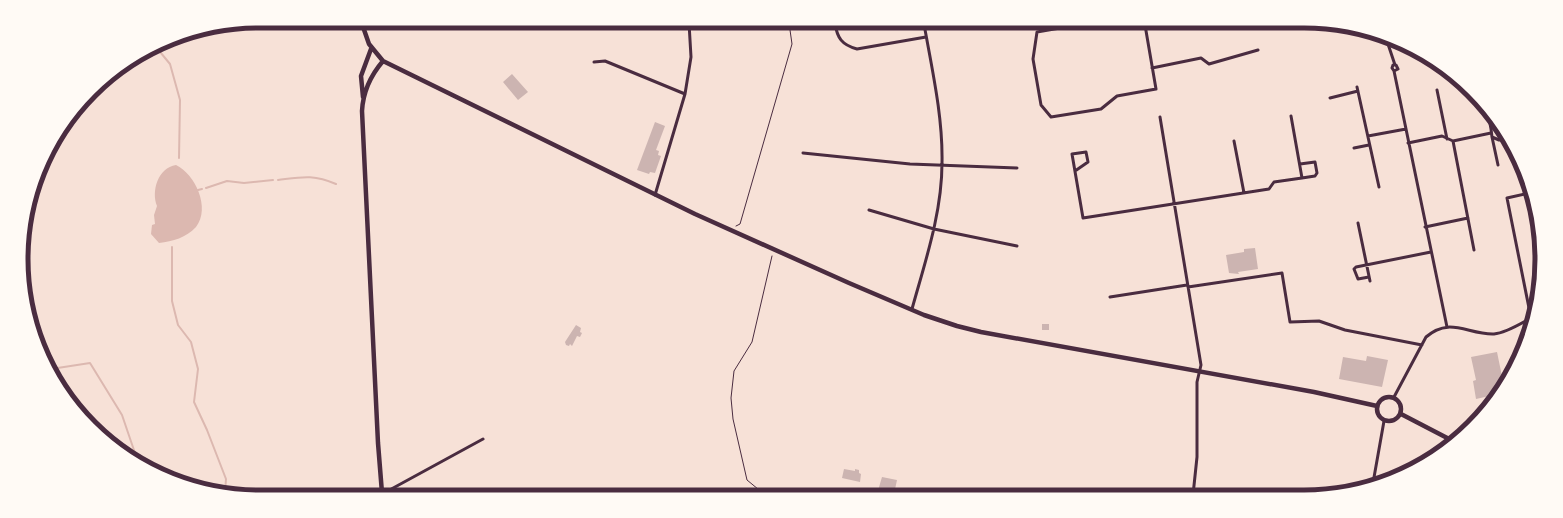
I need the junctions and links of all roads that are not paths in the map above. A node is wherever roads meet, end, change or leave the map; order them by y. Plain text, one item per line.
1 (363, 28) edge
2 (689, 28) edge
3 (836, 28) edge
4 (925, 28) edge
5 (1060, 28) edge
6 (1145, 28) edge
7 (926, 37) junction
8 (1388, 44) edge
9 (371, 49) junction
10 (1258, 50) dead end
11 (383, 61) junction
12 (594, 62) dead end
13 (1152, 68) junction
14 (1437, 90) dead end
15 (685, 94) junction
16 (363, 98) junction
17 (1330, 98) dead end
18 (1291, 116) dead end
19 (1160, 117) dead end
20 (1490, 122) edge
21 (1493, 126) edge
22 (1406, 128) junction
23 (1491, 129) junction
24 (1492, 135) junction
25 (1368, 136) junction
26 (1500, 138) edge
27 (1448, 139) junction
28 (1234, 141) dead end
29 (1453, 141) junction
30 (1408, 143) junction
31 (1369, 145) junction
32 (1354, 148) dead end
33 (803, 153) dead end
34 (942, 164) junction
35 (1300, 164) junction
36 (1498, 165) dead end
37 (1017, 168) dead end
38 (1075, 171) junction
39 (1302, 178) junction
40 (1379, 187) dead end
41 (1244, 193) junction
42 (1526, 194) edge
43 (655, 195) junction
44 (1175, 204) junction
45 (869, 210) dead end
46 (1468, 218) junction
47 (1358, 223) dead end
48 (1425, 227) junction
49 (934, 229) junction
50 (1017, 246) dead end
51 (1474, 250) dead end
52 (1430, 252) junction
53 (1367, 265) junction
54 (1188, 286) junction
55 (1110, 297) dead end
56 (1530, 308) edge
57 (912, 309) junction
58 (1527, 320) edge
59 (1447, 327) junction
60 (1422, 345) junction
61 (1200, 372) junction
62 (1394, 398) junction
63 (1377, 406) junction
64 (1401, 414) junction
65 (1384, 421) junction
66 (483, 439) dead end
67 (1449, 439) edge
68 (1374, 479) edge
69 (383, 490) edge
70 (389, 490) edge
71 (1194, 490) edge

1 - 9 main road
2 - 15 street
3 - 7 street
4 - 7 street
5 - 13 street
6 - 13 street
7 - 34 street
8 - 22 street
9 - 11 main road
9 - 16 main road
10 - 13 street
11 - 16 main road
11 - 43 main road
12 - 15 street
14 - 27 street
15 - 43 street
16 - 69 main road
17 - 25 street
18 - 35 street
19 - 44 street
20 - 23 street
21 - 23 street
22 - 25 street
22 - 30 street
23 - 24 street
24 - 26 street
24 - 29 street
24 - 36 street
25 - 31 street
27 - 29 street
27 - 30 street
28 - 41 street
29 - 46 street
30 - 48 street
31 - 32 street
31 - 40 street
33 - 34 street
34 - 37 street
34 - 49 street
35 - 39 street
35 - 39 street
38 - 38 street
38 - 44 street
39 - 41 street
41 - 44 street
42 - 56 street
43 - 57 main road
44 - 54 street
45 - 49 street
46 - 48 street
46 - 51 street
47 - 53 street
48 - 52 street
49 - 50 street
49 - 57 street
52 - 53 street
52 - 59 street
53 - 53 street
54 - 55 street
54 - 60 street
54 - 61 street
57 - 61 main road
58 - 59 street
59 - 60 street
60 - 62 street
61 - 63 main road
61 - 71 street
62 - 63 main road
62 - 64 main road
63 - 65 main road
64 - 65 main road
64 - 67 main road
65 - 68 street
66 - 70 street

